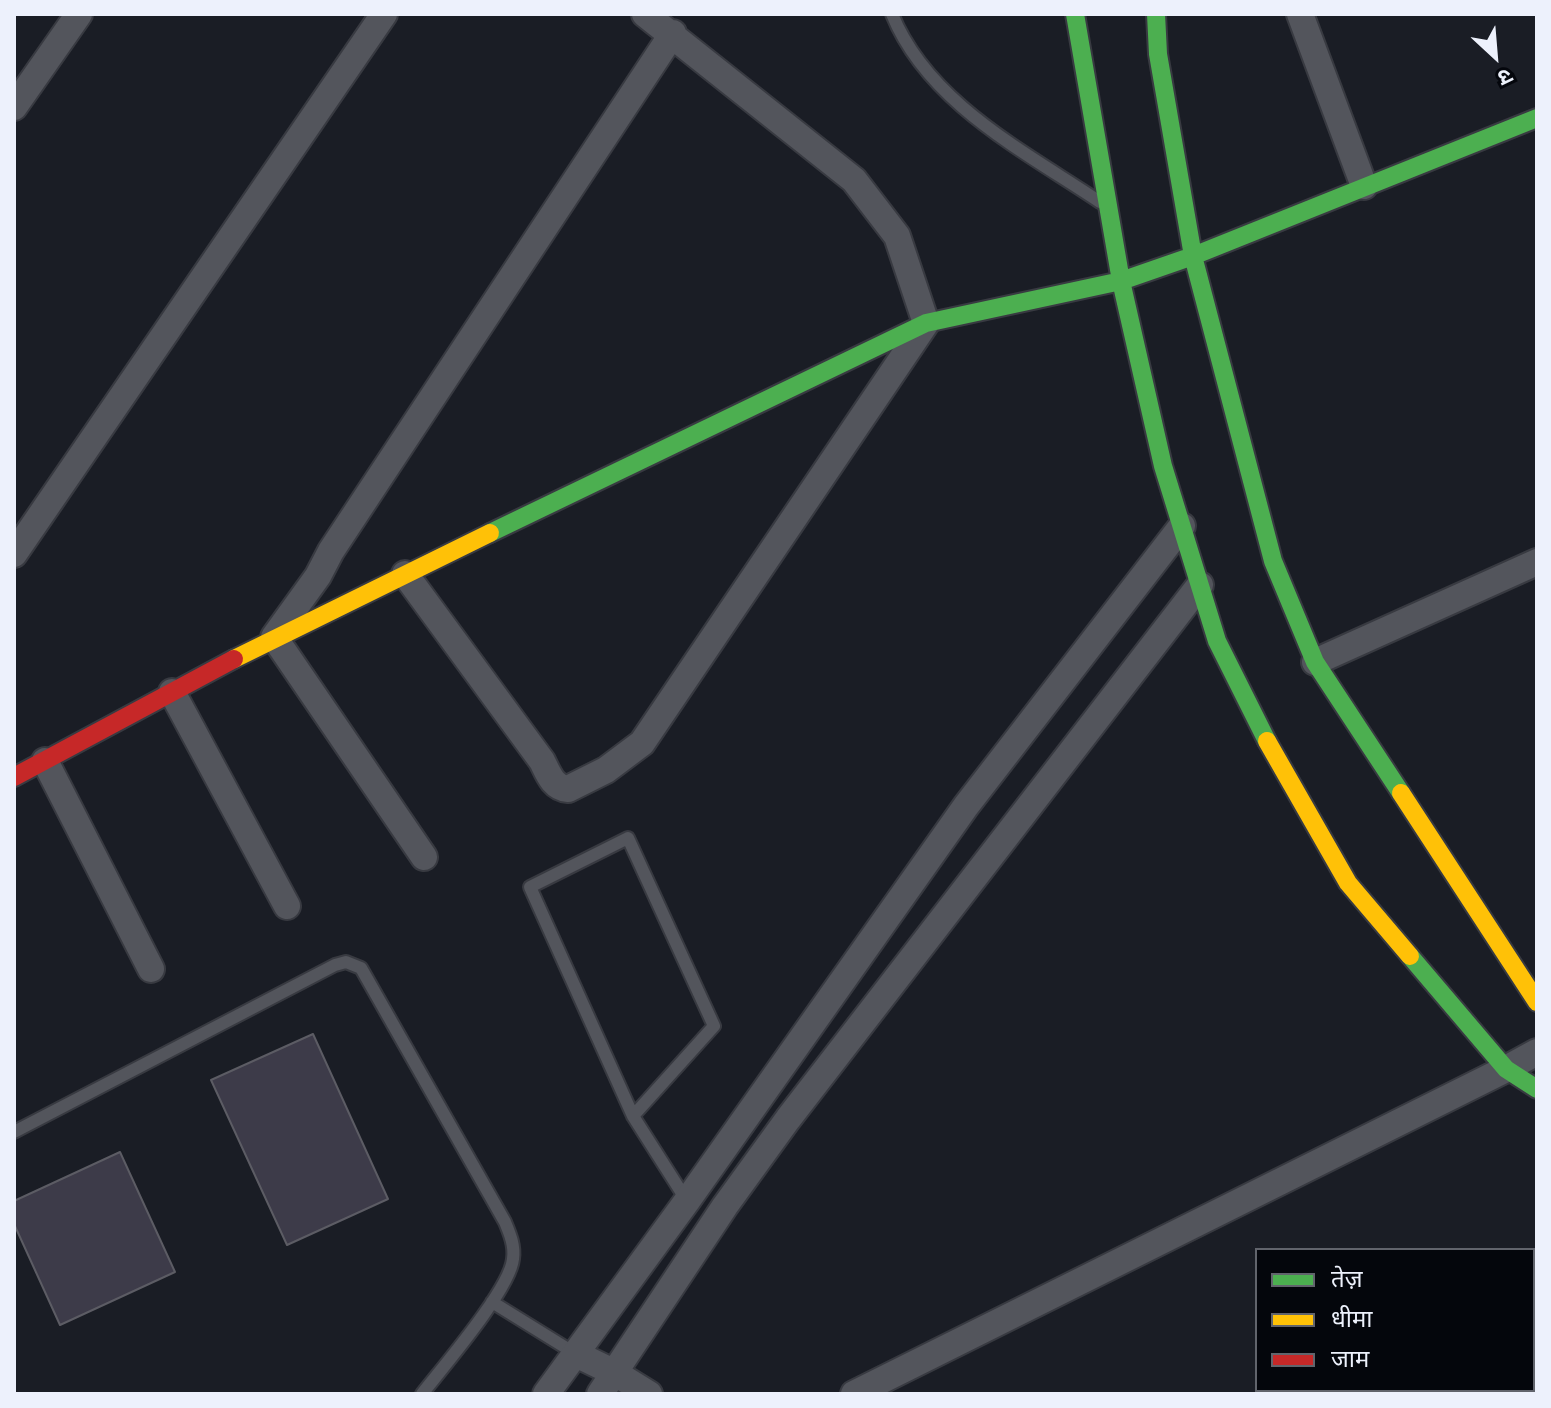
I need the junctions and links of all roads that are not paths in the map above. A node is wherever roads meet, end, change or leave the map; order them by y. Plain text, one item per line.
1 (79, 14) edge
2 (384, 14) edge
3 (645, 14) edge
4 (892, 14) edge
5 (1075, 14) edge
6 (1156, 14) edge
7 (1300, 14) edge
8 (673, 33) junction
9 (14, 107) edge
10 (1537, 118) edge
11 (1364, 186) junction
12 (1109, 209) junction
13 (1193, 256) junction
14 (1121, 281) junction
15 (926, 323) junction
16 (1182, 526) junction
17 (14, 554) edge
18 (1537, 562) edge
19 (405, 574) junction
20 (1200, 585) junction
21 (274, 637) junction
22 (1315, 662) junction
23 (172, 692) junction
24 (45, 761) junction
25 (14, 777) edge
26 (424, 857) dead end
27 (287, 906) dead end
28 (151, 969) dead end
29 (1537, 1002) edge
30 (1537, 1052) edge
31 (1506, 1069) junction
32 (1537, 1089) edge
33 (633, 1116) junction
34 (14, 1132) edge
35 (687, 1201) junction
36 (492, 1302) junction
37 (576, 1354) junction
38 (615, 1373) junction
39 (422, 1394) edge
40 (546, 1394) edge
41 (600, 1394) edge
42 (649, 1394) edge
43 (854, 1394) edge

1 - 9 street
2 - 17 street
3 - 8 street
4 - 12 lane
5 - 12 street
6 - 13 street
7 - 11 street
8 - 15 street
8 - 21 street
10 - 11 street
11 - 13 street
12 - 14 street
13 - 14 street
13 - 22 street
14 - 15 street
14 - 16 street
15 - 19 street
15 - 19 street
16 - 20 street
16 - 35 street
18 - 22 street
19 - 21 street
20 - 31 street
20 - 38 street
21 - 23 street
21 - 26 street
22 - 29 street
23 - 24 street
23 - 27 street
24 - 25 street
24 - 28 street
30 - 31 street
31 - 32 street
31 - 43 street
33 - 33 lane
33 - 35 lane
34 - 36 lane
35 - 37 street
36 - 37 lane
36 - 39 lane
37 - 38 street
37 - 40 street
38 - 41 street
38 - 42 street

